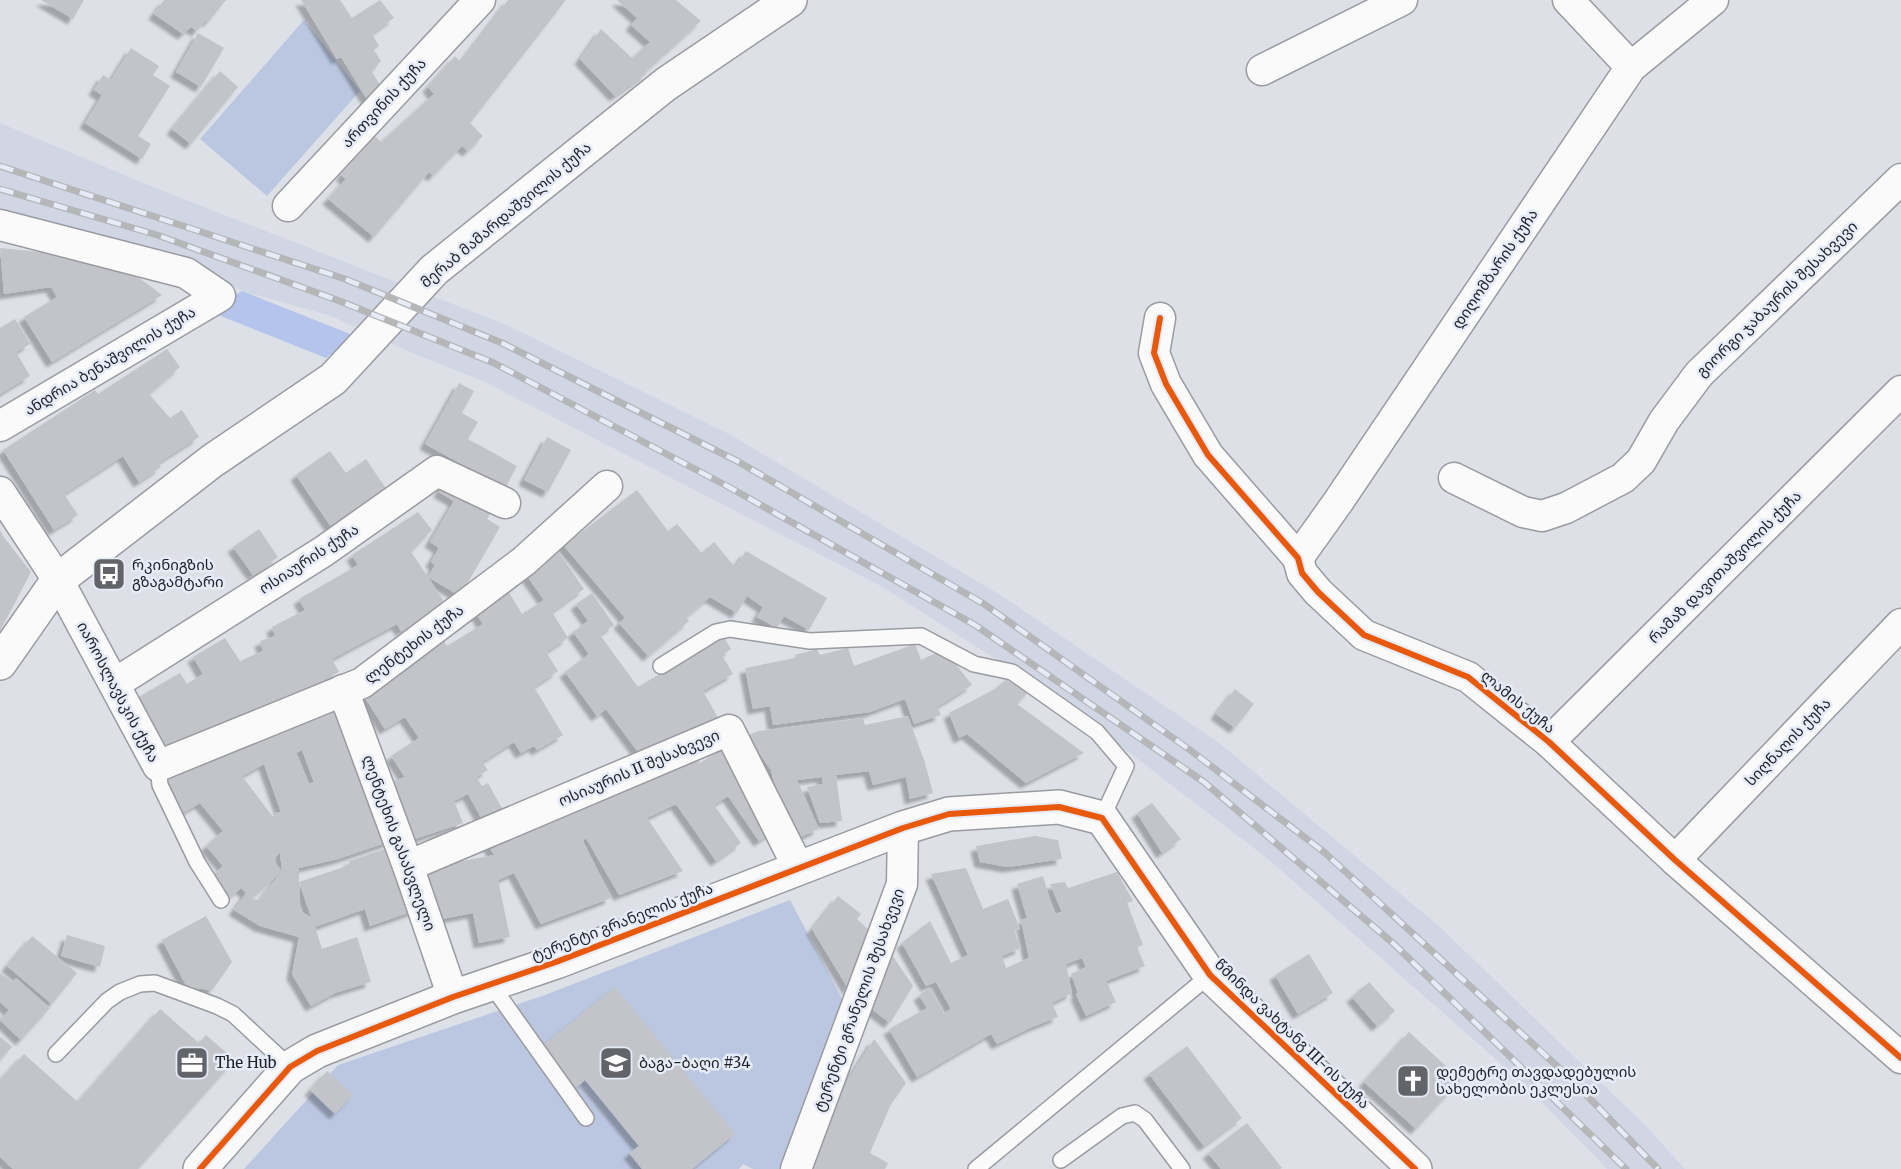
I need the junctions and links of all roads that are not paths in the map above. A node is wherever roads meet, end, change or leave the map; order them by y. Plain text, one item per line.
1 (480, 0) edge
2 (790, 0) edge
3 (1402, 0) edge
4 (1568, 0) edge
5 (1713, 0) edge
6 (1631, 67) junction
7 (1262, 70) dead end
8 (1901, 179) edge
9 (288, 206) dead end
10 (0, 225) edge
11 (1160, 318) dead end
12 (1901, 391) edge
13 (0, 426) edge
14 (1454, 478) dead end
15 (607, 486) dead end
16 (0, 492) edge
17 (505, 503) dead end
18 (1298, 558) junction
19 (58, 580) junction
20 (1901, 624) edge
21 (0, 663) edge
22 (662, 666) dead end
23 (114, 684) junction
24 (343, 690) junction
25 (1549, 742) junction
26 (158, 766) junction
27 (1102, 818) junction
28 (903, 828) junction
29 (1676, 860) junction
30 (408, 866) junction
31 (798, 867) junction
32 (221, 900) dead end
33 (1210, 975) junction
34 (490, 983) junction
35 (453, 997) junction
36 (56, 1054) dead end
37 (1901, 1058) edge
38 (290, 1067) junction
39 (586, 1118) dead end
40 (1061, 1160) dead end
41 (200, 1169) edge
42 (796, 1169) edge
43 (976, 1169) edge
44 (1182, 1169) edge
45 (1415, 1169) edge

1 - 9 street, ართვინის ქუჩა
2 - 19 street, მერაბ მამარდაშვილის ქუჩა
3 - 7 street
4 - 6 street
5 - 6 street, დიღომბარის ქუჩა
6 - 18 street, დიღომბარის ქუჩა
8 - 14 street, გიორგი ჯაბაურის შესახვევი
10 - 13 street, ანდრია ბენაშვილის ქუჩა
11 - 18 street, ლამის ქუჩა
12 - 25 street, რამაზ დავითაშვილის ქუჩა
15 - 24 street, ლენტეხის ქუჩა
16 - 19 street, იაროსლავსკის ქუჩა
17 - 23 street, ოსიაურის ქუჩა
18 - 25 street, ლამის ქუჩა
19 - 21 street, მერაბ მამარდაშვილის ქუჩა
19 - 23 street, იაროსლავსკის ქუჩა
20 - 29 street, სიღნაღის ქუჩა
22 - 27 lane
23 - 26 street, იაროსლავსკის ქუჩა
24 - 26 street, ლენტეხის ქუჩა
24 - 30 street, ლენტეხის გასასვლელი
25 - 29 street, ლამის ქუჩა
26 - 32 lane, იაროსლავსკის ქუჩა
27 - 28 street, ტერენტი გრანელის ქუჩა
27 - 33 street, წმინდა ვახტანგ III-ის ქუჩა
28 - 31 street, ტერენტი გრანელის ქუჩა
28 - 42 street, ტერენტი გრანელის შესახვევი
29 - 37 street, ლამის ქუჩა
30 - 31 street, ოსიაურის II შესახვევი
30 - 35 street, ლენტეხის გასასვლელი
31 - 34 street, ტერენტი გრანელის ქუჩა
33 - 43 lane
33 - 45 street, წმინდა ვახტანგ III-ის ქუჩა
34 - 35 street, ტერენტი გრანელის ქუჩა
34 - 39 lane
35 - 38 street, ტერენტი გრანელის ქუჩა
36 - 38 lane
38 - 41 street, ტერენტი გრანელის ქუჩა
40 - 44 lane

